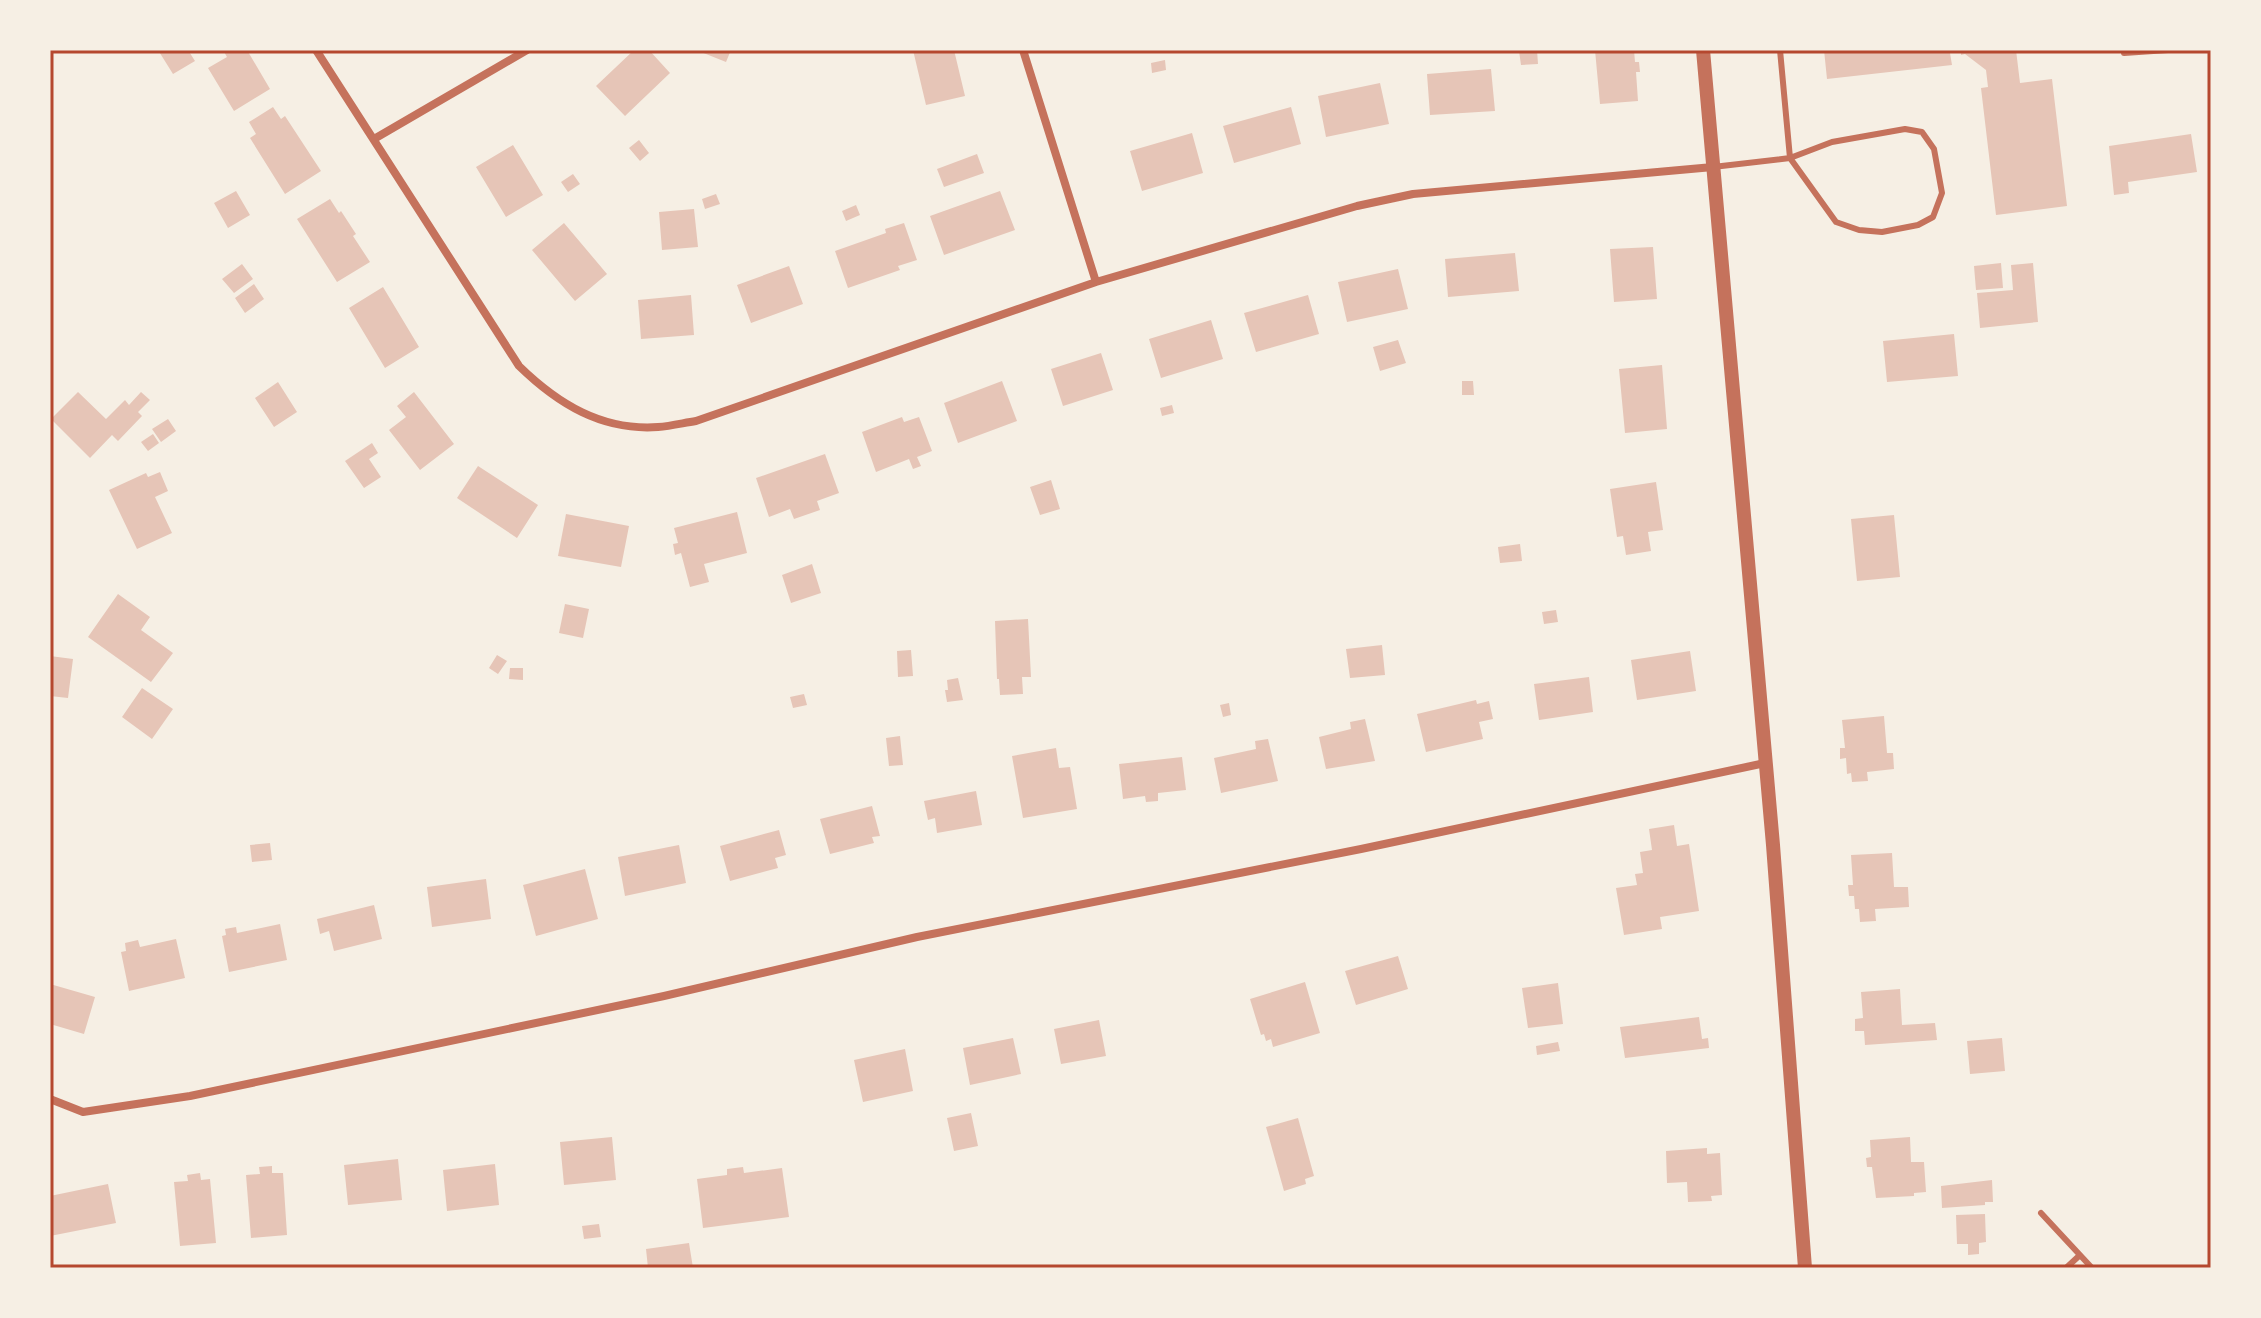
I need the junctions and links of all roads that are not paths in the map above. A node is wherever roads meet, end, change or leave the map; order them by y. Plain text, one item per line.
1 (316, 50) edge
2 (527, 50) edge
3 (1023, 50) edge
4 (1703, 50) edge
5 (1780, 50) edge
6 (2124, 50) edge
7 (2168, 50) edge
8 (374, 139) junction
9 (1790, 158) junction
10 (1713, 167) junction
11 (1096, 282) junction
12 (1765, 763) junction
13 (50, 1099) edge
14 (2041, 1213) dead end
15 (2080, 1255) junction
16 (1805, 1268) edge
17 (2066, 1268) edge
18 (2092, 1268) edge

1 - 8 street
2 - 8 street
3 - 11 street
4 - 10 street
5 - 9 lane
6 - 7 lane
8 - 11 street
9 - 9 lane
9 - 10 lane
10 - 11 street
10 - 12 street
12 - 13 street
12 - 16 street
14 - 15 lane
15 - 17 lane
15 - 18 lane

